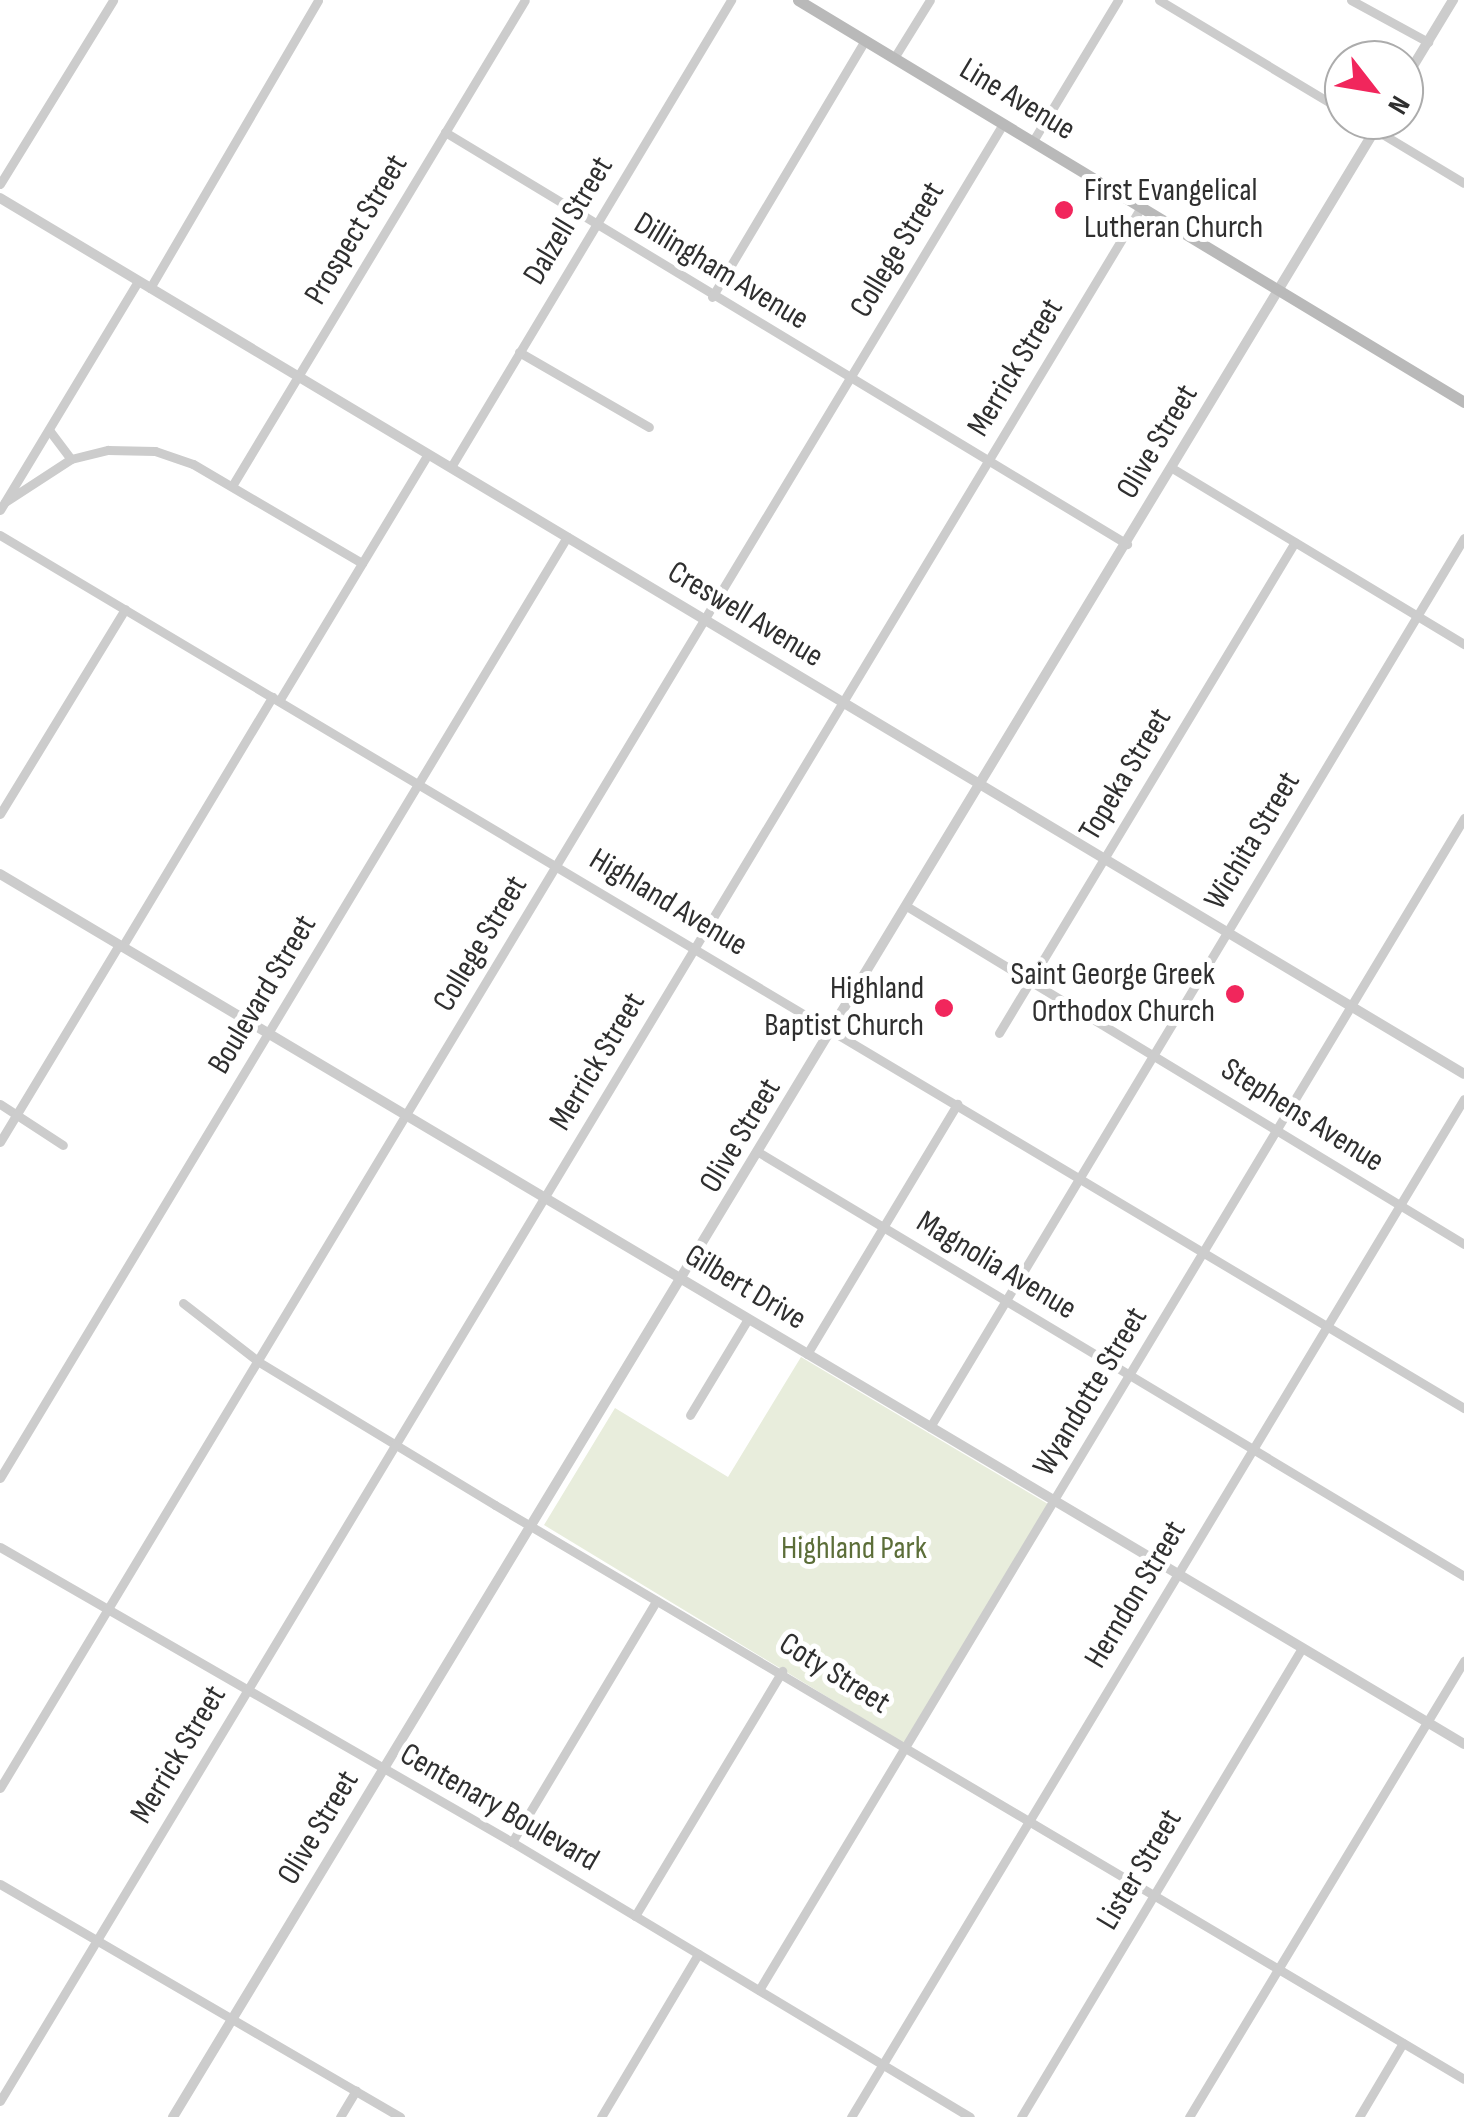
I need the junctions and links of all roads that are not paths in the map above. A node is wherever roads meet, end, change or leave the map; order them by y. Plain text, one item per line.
1 (113, 0) edge
2 (318, 0) edge
3 (525, 0) edge
4 (731, 0) edge
5 (798, 0) edge
6 (930, 0) edge
7 (1118, 0) edge
8 (1159, 0) edge
9 (1351, 0) edge
10 (1452, 0) edge
11 (865, 40) junction
12 (1428, 42) junction
13 (1424, 48) edge
14 (894, 58) junction
15 (1324, 99) edge
16 (1003, 124) junction
17 (445, 132) junction
18 (1369, 140) edge
19 (1400, 140) edge
20 (1032, 142) junction
21 (0, 184) edge
22 (1464, 184) edge
23 (0, 198) edge
24 (1142, 207) junction
25 (596, 225) junction
26 (138, 280) junction
27 (150, 288) junction
28 (1278, 290) junction
29 (712, 297) junction
30 (519, 352) junction
31 (298, 376) junction
32 (851, 378) junction
33 (1464, 402) edge
34 (649, 428) dead end
35 (49, 429) junction
36 (428, 454) junction
37 (70, 458) junction
38 (988, 462) junction
39 (451, 468) junction
40 (1172, 468) junction
41 (232, 486) junction
42 (2, 506) edge
43 (0, 535) edge
44 (567, 538) junction
45 (1464, 538) edge
46 (1295, 542) junction
47 (1127, 544) junction
48 (362, 563) junction
49 (125, 610) junction
50 (1418, 616) junction
51 (705, 620) junction
52 (1464, 644) edge
53 (276, 699) junction
54 (844, 703) junction
55 (419, 784) junction
56 (982, 785) junction
57 (0, 814) edge
58 (1464, 818) edge
59 (1105, 858) junction
60 (557, 866) junction
61 (0, 874) edge
62 (908, 907) junction
63 (1228, 932) junction
64 (121, 946) junction
65 (696, 948) junction
66 (1031, 981) junction
67 (1351, 1006) junction
68 (834, 1030) junction
69 (269, 1033) junction
70 (999, 1033) dead end
71 (1154, 1054) junction
72 (1464, 1074) edge
73 (1464, 1099) edge
74 (0, 1104) edge
75 (957, 1104) junction
76 (17, 1114) junction
77 (407, 1116) junction
78 (1277, 1129) junction
79 (0, 1142) edge
80 (63, 1146) dead end
81 (760, 1153) junction
82 (1080, 1178) junction
83 (546, 1198) junction
84 (1400, 1205) junction
85 (883, 1228) junction
86 (1464, 1244) edge
87 (1203, 1252) junction
88 (682, 1280) junction
89 (1006, 1301) junction
90 (183, 1303) dead end
91 (748, 1319) junction
92 (1326, 1326) junction
93 (807, 1354) junction
94 (258, 1362) junction
95 (1130, 1375) junction
96 (1464, 1408) edge
97 (690, 1415) dead end
98 (930, 1427) junction
99 (397, 1444) junction
100 (1252, 1450) junction
101 (0, 1478) edge
102 (1054, 1501) junction
103 (531, 1526) junction
104 (0, 1548) edge
105 (1177, 1574) junction
106 (1464, 1576) edge
107 (656, 1602) junction
108 (108, 1611) junction
109 (1302, 1648) junction
110 (1464, 1660) edge
111 (782, 1671) junction
112 (246, 1693) junction
113 (1427, 1722) junction
114 (1464, 1744) edge
115 (905, 1748) junction
116 (384, 1769) junction
117 (0, 1788) edge
118 (1029, 1821) junction
119 (512, 1842) junction
120 (0, 1884) edge
121 (1154, 1895) junction
122 (635, 1916) junction
123 (96, 1941) junction
124 (698, 1954) junction
125 (1278, 1969) junction
126 (759, 1990) junction
127 (231, 2021) junction
128 (1403, 2043) junction
129 (883, 2064) junction
130 (1464, 2079) edge
131 (356, 2090) junction
132 (0, 2102) edge
133 (173, 2117) edge
134 (340, 2117) edge
135 (400, 2117) edge
136 (600, 2117) edge
137 (851, 2117) edge
138 (970, 2117) edge
139 (1021, 2117) edge
140 (1190, 2117) edge
141 (1358, 2117) edge

1 - 21 street
2 - 27 street
3 - 17 street, Prospect Street
4 - 25 street, Dalzell Street
5 - 11 main road, Line Avenue
6 - 14 street
7 - 20 street
8 - 15 street
9 - 12 street
10 - 12 street
11 - 14 main road, Line Avenue
11 - 29 street
12 - 13 street
14 - 16 main road, Line Avenue
16 - 20 main road, Line Avenue
16 - 32 street, College Street
17 - 25 street, Dillingham Avenue
17 - 31 street, Prospect Street
18 - 28 street, Olive Street
19 - 22 street
20 - 24 main road, Line Avenue
23 - 26 street, Creswell Avenue
24 - 28 main road, Line Avenue
24 - 38 street, Merrick Street
25 - 29 street, Dillingham Avenue
25 - 30 street, Dalzell Street
26 - 27 street, Creswell Avenue
26 - 35 street
27 - 31 street, Creswell Avenue
28 - 33 main road, Line Avenue
28 - 40 street, Olive Street
29 - 32 street, Dillingham Avenue
30 - 34 street
30 - 39 street, Dalzell Street
31 - 36 street, Creswell Avenue
31 - 41 street, Prospect Street
32 - 38 street, Dillingham Avenue
32 - 51 street, College Street
35 - 37 street
35 - 42 street
36 - 39 street, Creswell Avenue
36 - 48 street
37 - 41 street
37 - 42 street
38 - 47 street, Dillingham Avenue
38 - 54 street, Merrick Street
39 - 44 street, Creswell Avenue
40 - 46 street
40 - 47 street, Olive Street
41 - 48 street
43 - 49 street, Highland Avenue
44 - 51 street, Creswell Avenue
44 - 55 street, Boulevard Street
45 - 50 street, Wichita Street
46 - 50 street
46 - 59 street, Topeka Street
47 - 56 street, Olive Street
48 - 53 street
49 - 53 street, Highland Avenue
49 - 57 street
50 - 52 street
50 - 63 street, Wichita Street
51 - 54 street, Creswell Avenue
51 - 60 street, College Street
53 - 55 street, Highland Avenue
53 - 64 street
54 - 56 street, Creswell Avenue
54 - 65 street, Merrick Street
55 - 60 street, Highland Avenue
55 - 69 street, Boulevard Street
56 - 59 street, Creswell Avenue
56 - 62 street, Olive Street
58 - 67 street, Wyandotte Street
59 - 63 street, Creswell Avenue
59 - 66 street, Topeka Street
60 - 65 street, Highland Avenue
60 - 77 street, College Street
61 - 64 street, Gilbert Drive
62 - 66 street, Stephens Avenue
62 - 68 street, Olive Street
63 - 67 street, Creswell Avenue
63 - 71 street, Wichita Street
64 - 69 street, Gilbert Drive
64 - 76 street
65 - 68 street, Highland Avenue
65 - 83 street, Merrick Street
66 - 70 street, Topeka Street
66 - 71 street, Stephens Avenue
67 - 72 street, Creswell Avenue
67 - 78 street, Wyandotte Street
68 - 75 street, Highland Avenue
68 - 81 street, Olive Street
69 - 77 street, Gilbert Drive
69 - 101 street, Boulevard Street
71 - 78 street, Stephens Avenue
71 - 82 street, Wichita Street
73 - 84 street, Herndon Street
74 - 76 street
75 - 82 street, Highland Avenue
75 - 85 street
76 - 79 street
76 - 80 street
77 - 83 street, Gilbert Drive
77 - 94 street, College Street
78 - 84 street, Stephens Avenue
78 - 87 street, Wyandotte Street
81 - 85 street, Magnolia Avenue
81 - 88 street, Olive Street
82 - 87 street, Highland Avenue
82 - 89 street, Wichita Street
83 - 88 street, Gilbert Drive
83 - 99 street, Merrick Street
84 - 86 street, Stephens Avenue
84 - 92 street, Herndon Street
85 - 89 street, Magnolia Avenue
85 - 93 street
87 - 92 street, Highland Avenue
87 - 95 street, Wyandotte Street
88 - 91 street, Gilbert Drive
88 - 103 street, Olive Street
89 - 95 street, Magnolia Avenue
89 - 98 street, Wichita Street
90 - 94 street, Coty Street
91 - 93 street, Gilbert Drive
91 - 97 street
92 - 96 street, Highland Avenue
92 - 100 street, Herndon Street
93 - 98 street, Gilbert Drive
94 - 99 street, Coty Street
94 - 108 street, College Street
95 - 100 street, Magnolia Avenue
95 - 102 street, Wyandotte Street
98 - 102 street, Gilbert Drive
99 - 103 street, Coty Street
99 - 112 street, Merrick Street
100 - 105 street, Herndon Street
100 - 106 street, Magnolia Avenue
102 - 105 street, Gilbert Drive
102 - 115 street, Wyandotte Street
103 - 107 street, Coty Street
103 - 116 street, Olive Street
104 - 108 street, Centenary Boulevard
105 - 109 street, Gilbert Drive
105 - 118 street, Herndon Street
107 - 111 street, Coty Street
107 - 119 street
108 - 112 street, Centenary Boulevard
108 - 117 street, College Street
109 - 113 street, Gilbert Drive
109 - 121 street, Lister Street
110 - 113 street
111 - 115 street, Coty Street
111 - 122 street
112 - 116 street, Centenary Boulevard
112 - 123 street, Merrick Street
113 - 114 street, Gilbert Drive
113 - 125 street
115 - 118 street, Coty Street
115 - 126 street, Wyandotte Street
116 - 119 street, Centenary Boulevard
116 - 127 street, Olive Street
118 - 121 street, Coty Street
118 - 129 street, Herndon Street
119 - 122 street, Centenary Boulevard
120 - 123 street
121 - 125 street, Coty Street
121 - 139 street, Lister Street
122 - 124 street, Centenary Boulevard
123 - 127 street
123 - 132 street, Merrick Street
124 - 126 street, Centenary Boulevard
124 - 136 street
125 - 128 street, Coty Street
125 - 140 street
126 - 129 street, Centenary Boulevard
127 - 131 street
127 - 133 street, Olive Street
128 - 130 street, Coty Street
128 - 141 street
129 - 137 street, Herndon Street
129 - 138 street, Centenary Boulevard
131 - 134 street
131 - 135 street

